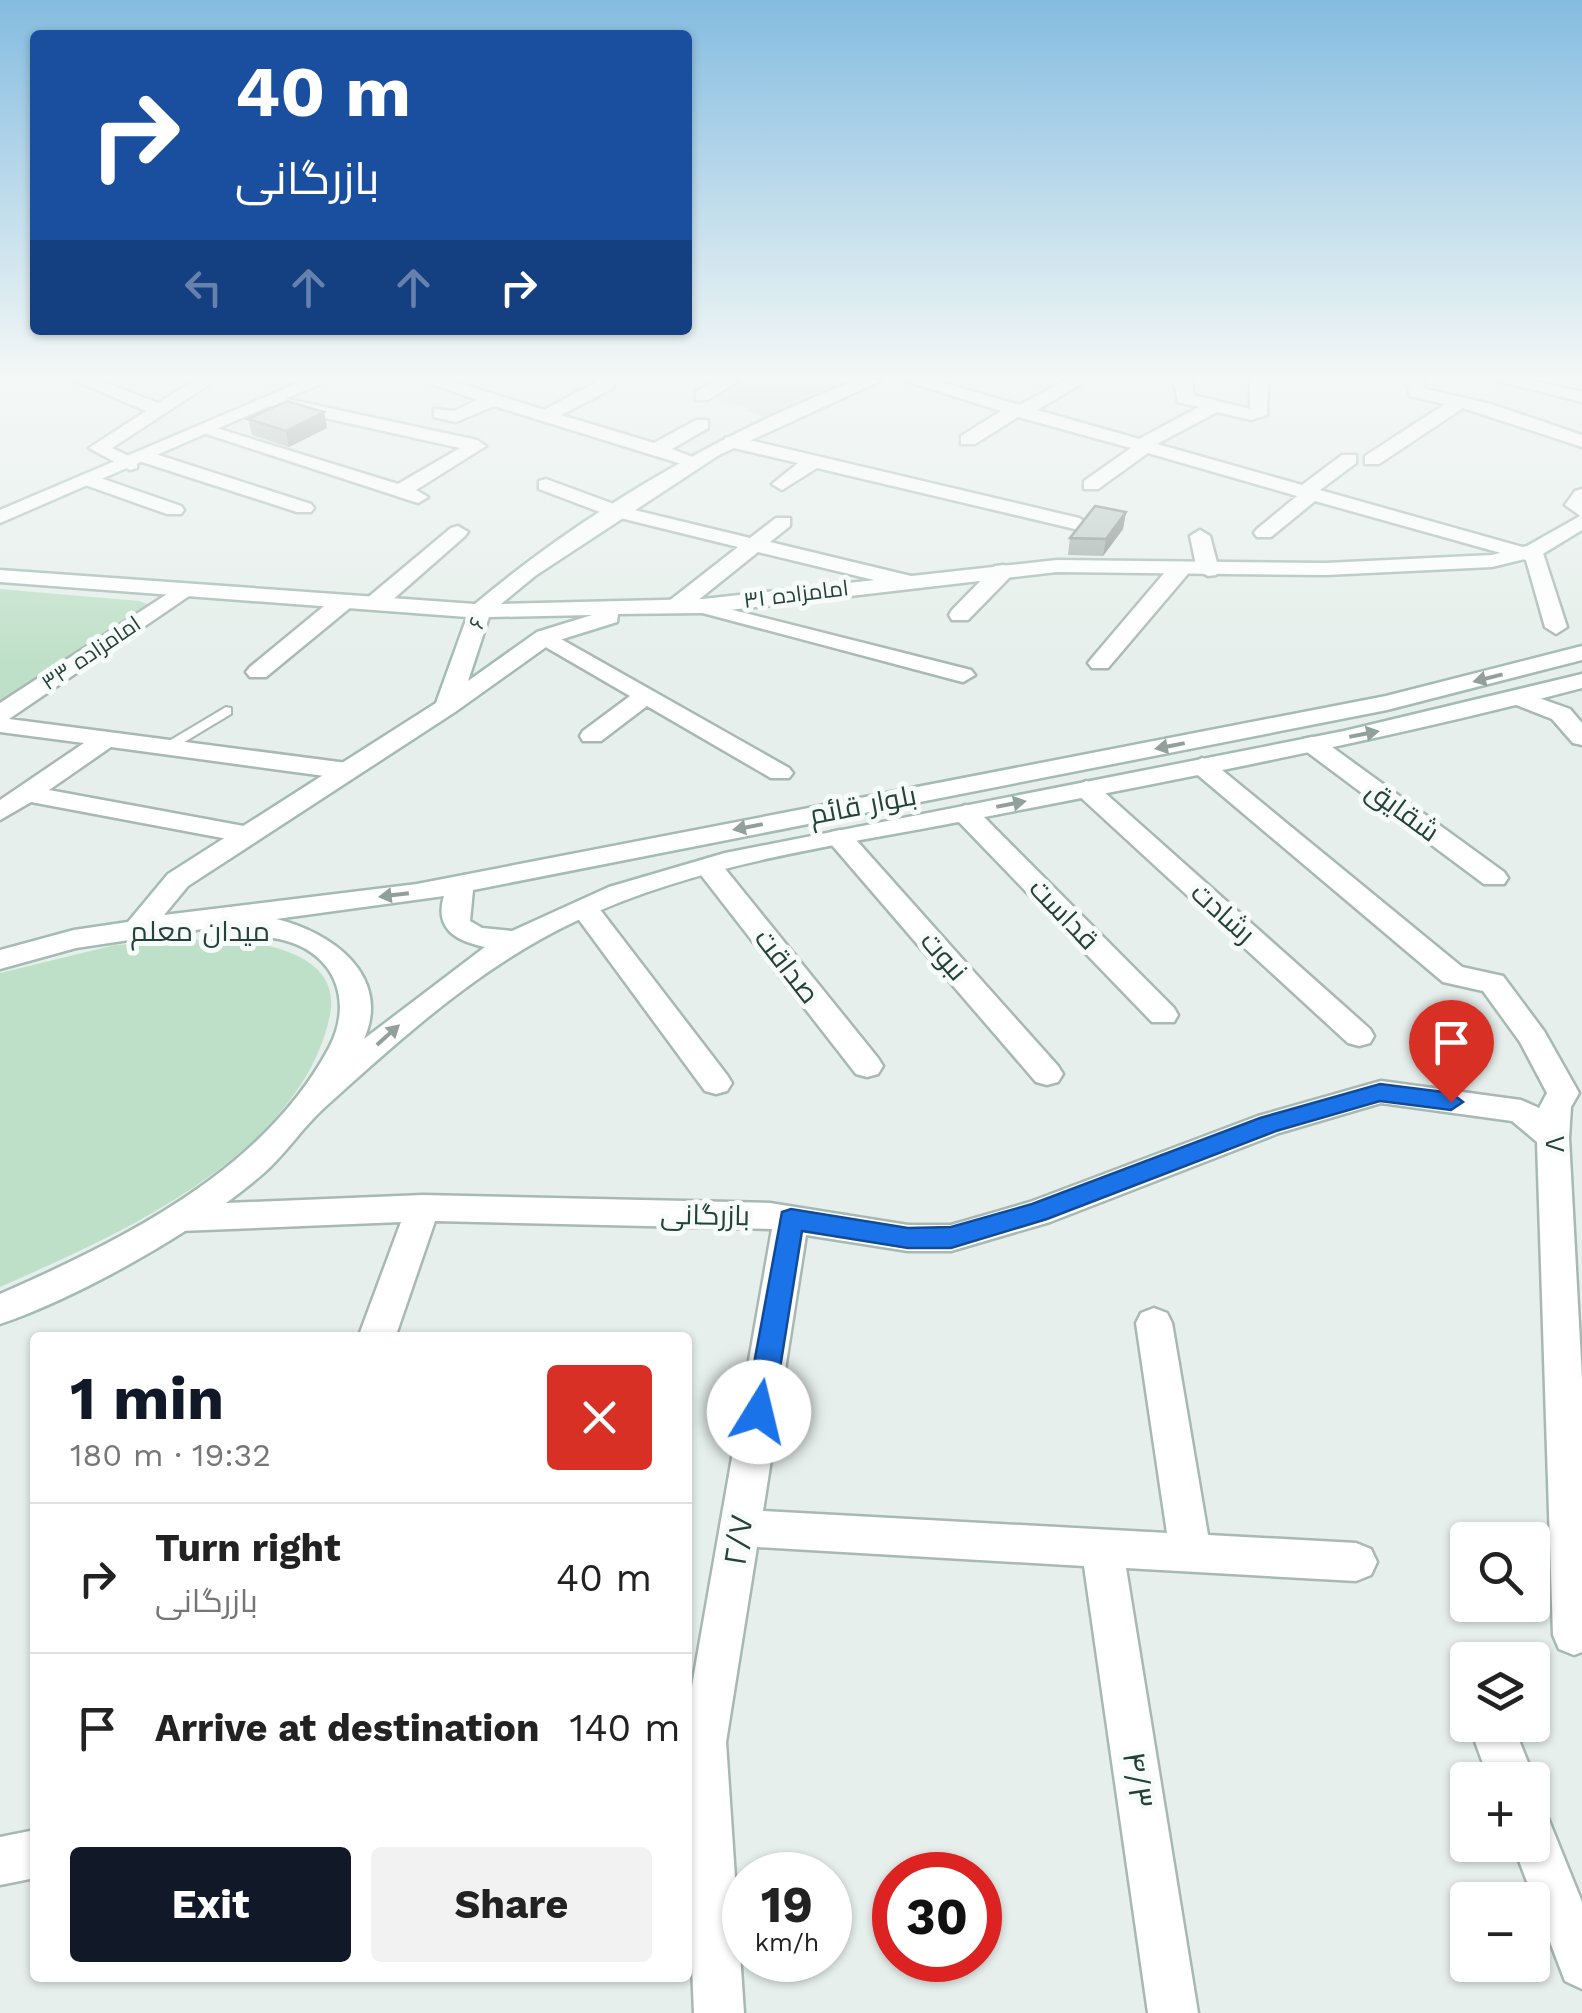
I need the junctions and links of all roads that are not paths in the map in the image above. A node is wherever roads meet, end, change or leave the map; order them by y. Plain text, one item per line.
1 (106, 474) edge
2 (186, 474) edge
3 (346, 474) edge
4 (431, 474) edge
5 (675, 474) edge
6 (796, 474) edge
7 (868, 474) edge
8 (1106, 474) edge
9 (1242, 474) edge
10 (1331, 474) edge
11 (92, 480) junction
12 (546, 484) dead end
13 (782, 484) dead end
14 (1091, 485) dead end
15 (402, 491) junction
16 (1309, 493) junction
17 (1582, 495) edge
18 (422, 498) dead end
19 (304, 508) dead end
20 (174, 510) dead end
21 (614, 511) junction
22 (1582, 511) edge
23 (0, 517) edge
24 (1582, 520) edge
25 (783, 522) dead end
26 (1079, 524) edge
27 (458, 532) dead end
28 (1264, 533) dead end
29 (1200, 536) dead end
30 (754, 545) junction
31 (1528, 553) junction
32 (1179, 570) junction
33 (1208, 570) junction
34 (1003, 571) junction
35 (0, 576) edge
36 (903, 581) junction
37 (181, 591) junction
38 (343, 602) junction
39 (374, 604) junction
40 (645, 606) junction
41 (677, 606) junction
42 (704, 606) junction
43 (480, 611) junction
44 (960, 616) dead end
45 (1556, 627) dead end
46 (544, 637) junction
47 (1582, 653) edge
48 (1100, 662) dead end
49 (258, 672) dead end
50 (963, 675) dead end
51 (1582, 680) edge
52 (646, 696) junction
53 (1519, 698) junction
54 (447, 707) junction
55 (226, 711) dead end
56 (0, 714) edge
57 (0, 725) edge
58 (592, 736) dead end
59 (1582, 738) edge
60 (107, 739) junction
61 (1312, 744) junction
62 (166, 747) junction
63 (1202, 766) junction
64 (348, 771) junction
65 (780, 773) dead end
66 (1086, 789) junction
67 (27, 794) junction
68 (0, 812) edge
69 (965, 813) junction
70 (248, 835) junction
71 (840, 838) junction
72 (708, 866) junction
73 (1494, 878) dead end
74 (462, 884) junction
75 (585, 909) junction
76 (139, 927) junction
77 (518, 940) junction
78 (0, 960) edge
79 (1163, 1015) dead end
80 (1359, 1036) dead end
81 (866, 1066) dead end
82 (1047, 1074) dead end
83 (716, 1082) dead end
84 (316, 1100) junction
85 (1567, 1140) edge
86 (424, 1208) junction
87 (180, 1218) junction
88 (791, 1219) junction
89 (0, 1308) edge
90 (1154, 1323) dead end
91 (378, 1332) edge
92 (740, 1528) junction
93 (1102, 1548) junction
94 (1191, 1553) junction
95 (1356, 1562) dead end
96 (1574, 1635) dead end
97 (696, 1744) edge
98 (30, 1855) edge
99 (0, 1861) edge
100 (1543, 1862) edge
101 (1582, 1964) edge
102 (719, 2013) edge
103 (1173, 2013) edge

1 - 11 street
2 - 19 street
3 - 15 street
4 - 15 street
5 - 21 street, ۶
6 - 13 street
7 - 26 street
8 - 14 street
9 - 16 street
10 - 16 street
11 - 20 street
11 - 23 street
12 - 21 street
15 - 18 street
16 - 28 street
16 - 31 street
17 - 22 street
21 - 30 street
21 - 43 street, ۶
24 - 31 street, امامزاده ۳۱
25 - 30 street
27 - 39 street
29 - 33 street
30 - 36 street
30 - 41 street
31 - 33 street, امامزاده ۳۱
31 - 45 street
32 - 33 street, امامزاده ۳۱
32 - 34 street, امامزاده ۳۱
32 - 48 street
34 - 36 street, امامزاده ۳۱
34 - 44 street
35 - 37 street, امامزاده ۳۱
36 - 42 street, امامزاده ۳۱
37 - 38 street, امامزاده ۳۱
37 - 56 street, امامزاده ۳۳
38 - 39 street, امامزاده ۳۱
38 - 49 street
39 - 43 street, امامزاده ۳۱
40 - 41 street, امامزاده ۳۱
40 - 43 street, امامزاده ۳۱
40 - 46 street
41 - 42 street, امامزاده ۳۱
42 - 50 street
43 - 54 street, ۶
46 - 52 street
46 - 54 street
47 -> 74 street, بلوار قائم
51 - 53 street, بلوار قائم
52 - 58 street
52 - 65 street
53 - 59 street
61 -> 53 street, بلوار قائم
54 - 64 street
55 - 62 lane
57 - 60 street
60 - 62 street
60 - 67 street
61 - 63 street, بلوار قائم
61 - 73 street, شقایق
62 - 64 street
63 - 66 street, بلوار قائم
63 - 85 street, ۸
64 - 70 street
69 -> 66 street, بلوار قائم
66 - 80 street, رشادت
67 - 68 street
67 - 70 street
69 - 71 street, بلوار قائم
69 - 79 street, قداست
70 - 76 street
71 - 72 street, بلوار قائم
71 - 82 street, نبوت
72 - 75 street, بلوار قائم
72 - 81 street, صداقت
74 -> 76 street, بلوار قائم
74 - 77 street
75 - 77 street, بلوار قائم
75 - 83 street
76 - 78 street, میدان معلم
76 - 84 street, میدان معلم
84 -> 77 street, بلوار قائم
84 - 87 street, میدان معلم
85 - 88 street, بازرگانی
85 - 96 street, ۸
86 - 87 street, بازرگانی
86 - 88 street, بازرگانی
86 - 91 street
87 - 89 street, میدان معلم
88 - 92 street, ۲/۷
90 - 94 street
92 - 93 street
92 - 97 street, ۲/۷
93 - 94 street
93 - 103 street, ۴/۳
94 - 95 street
97 - 102 street, ۲/۷
98 - 99 street
100 - 101 street

